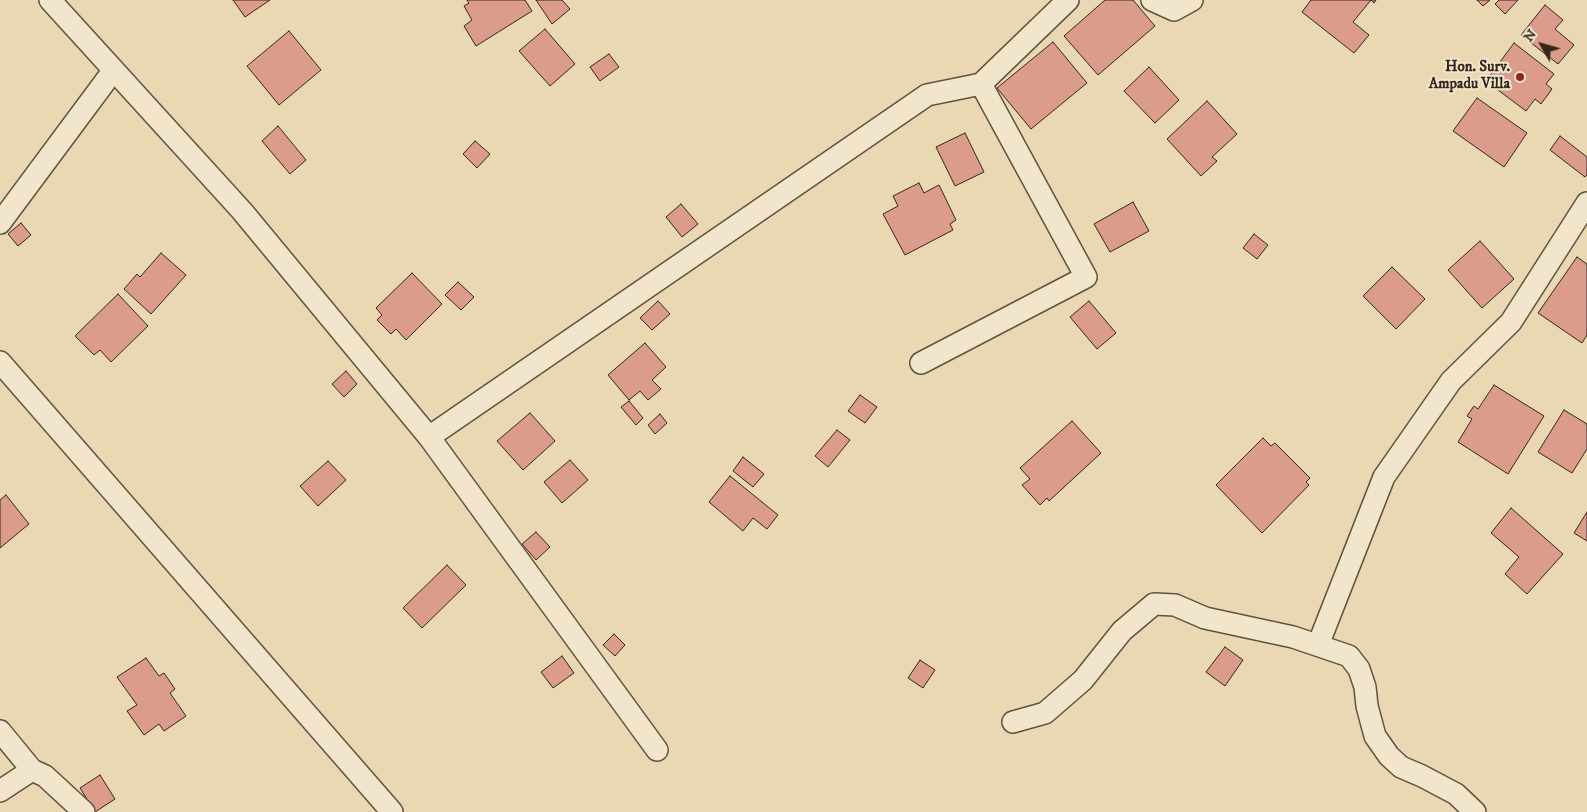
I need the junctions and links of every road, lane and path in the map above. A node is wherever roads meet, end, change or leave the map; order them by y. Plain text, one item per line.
1 (50, 0) edge
2 (1068, 0) edge
3 (1152, 0) edge
4 (1192, 0) edge
5 (113, 71) junction
6 (981, 84) junction
7 (1587, 203) edge
8 (0, 223) edge
9 (0, 362) edge
10 (921, 363) dead end
11 (429, 437) junction
12 (1318, 645) junction
13 (1013, 722) dead end
14 (0, 731) edge
15 (657, 750) dead end
16 (32, 770) junction
17 (0, 791) edge
18 (84, 812) edge
19 (392, 812) edge
20 (1475, 812) edge

1 - 5 street
2 - 6 street
3 - 4 street
5 - 8 street
5 - 11 street
6 - 10 street
6 - 11 street
7 - 12 street
9 - 19 street
11 - 15 street
12 - 13 street
12 - 20 street
14 - 16 street
16 - 17 street
16 - 18 street

